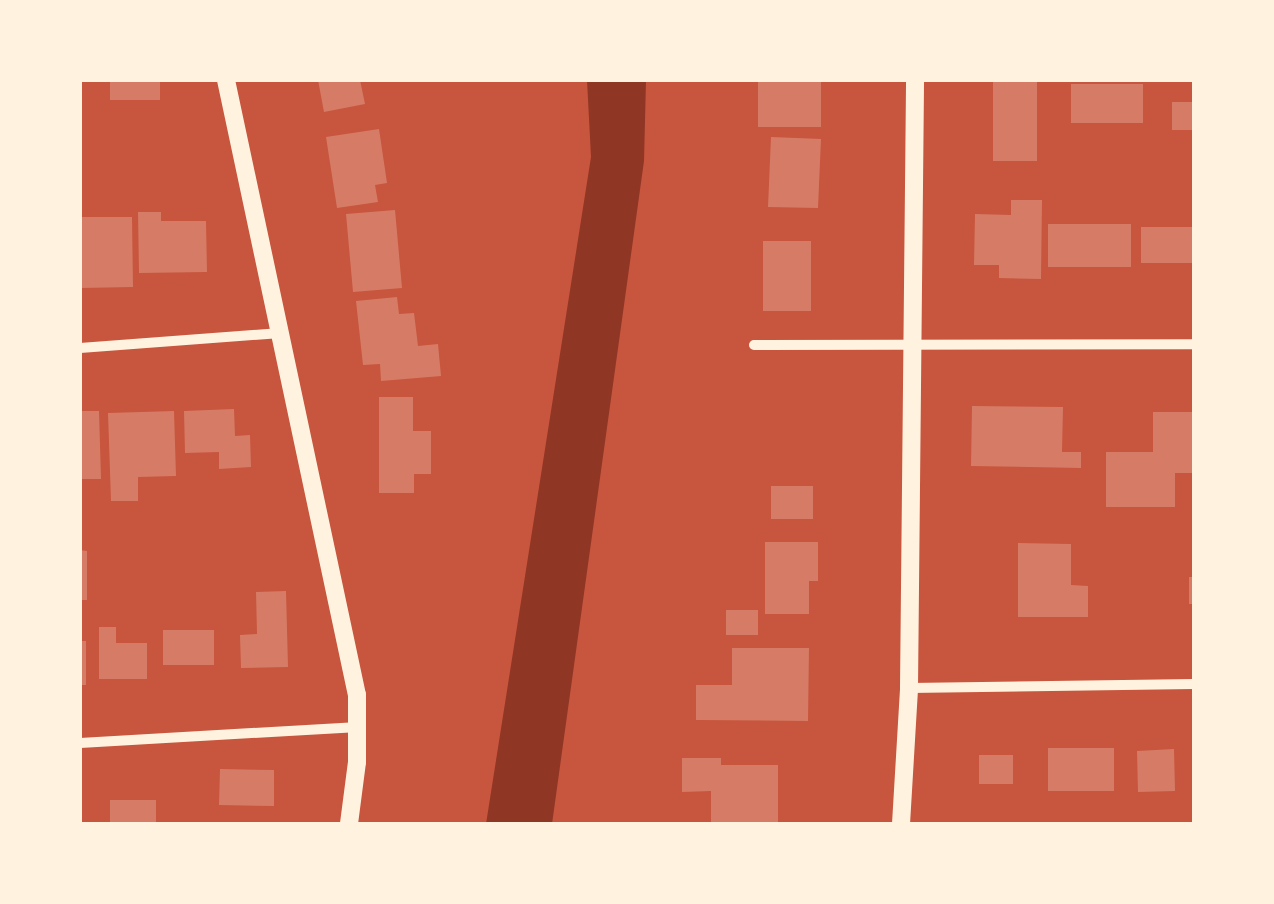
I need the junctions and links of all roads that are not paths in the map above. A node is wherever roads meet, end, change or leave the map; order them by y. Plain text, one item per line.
1 (226, 80) edge
2 (915, 80) edge
3 (280, 332) junction
4 (912, 342) junction
5 (1194, 344) edge
6 (754, 345) dead end
7 (80, 348) edge
8 (1194, 684) edge
9 (909, 688) junction
10 (359, 727) junction
11 (80, 743) edge
12 (349, 824) edge
13 (901, 824) edge

1 - 3 street
2 - 4 street
3 - 7 street
3 - 10 street
4 - 5 street
4 - 6 street
4 - 9 street
8 - 9 street
9 - 13 street
10 - 11 street
10 - 12 street

